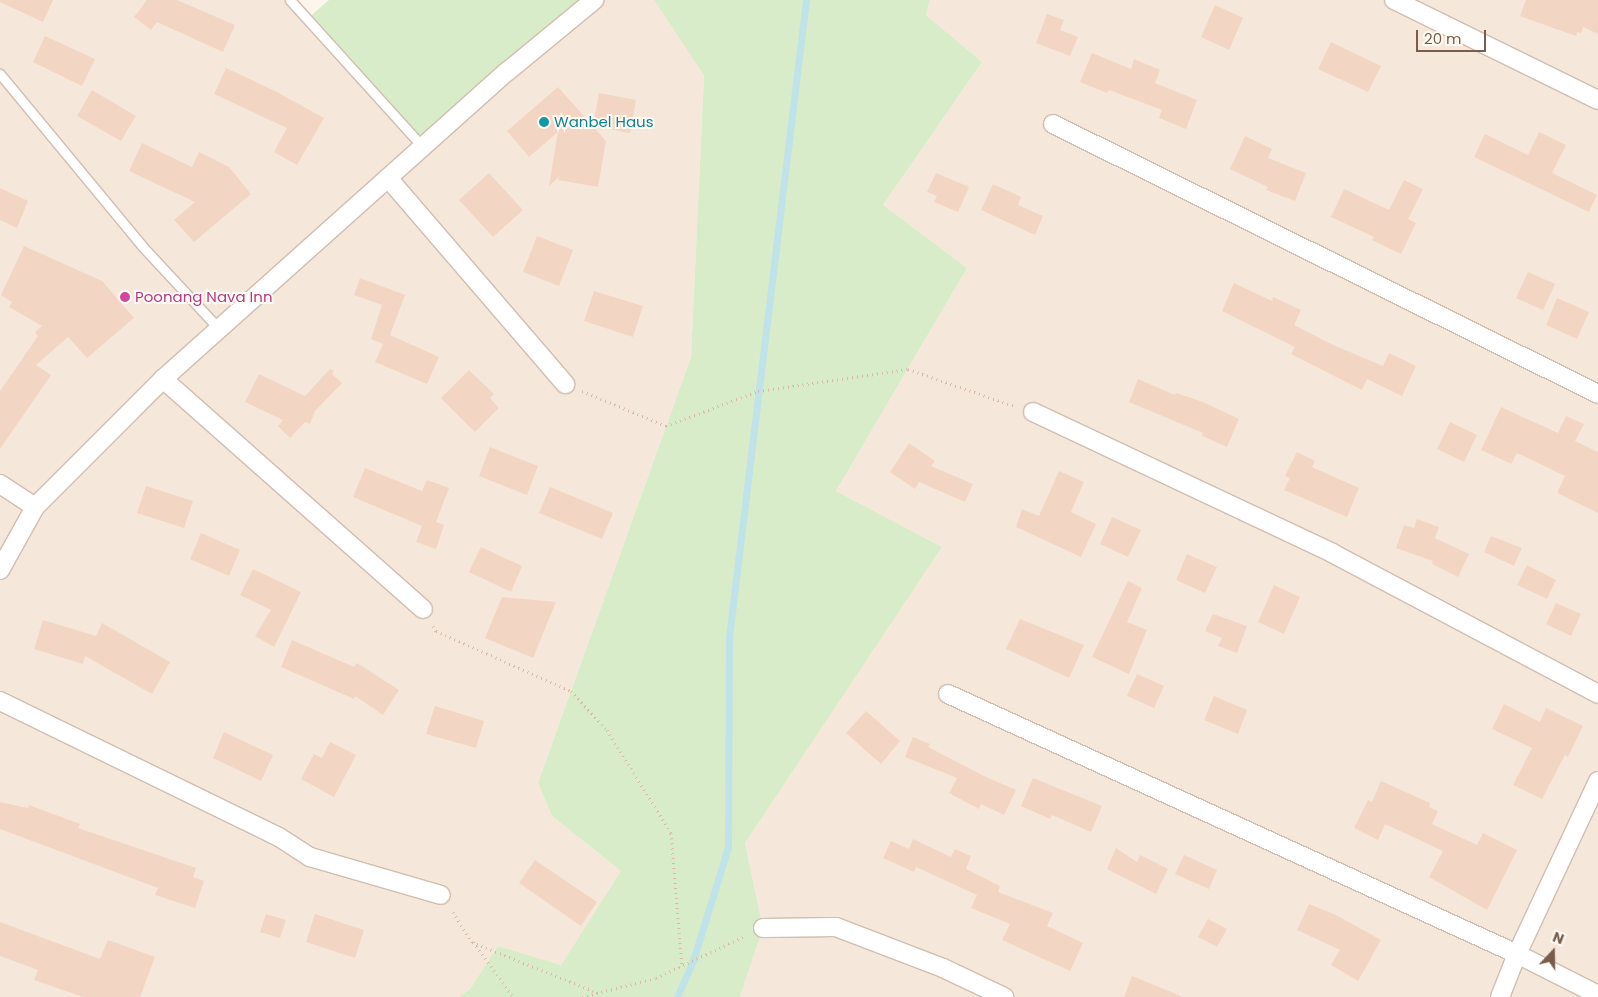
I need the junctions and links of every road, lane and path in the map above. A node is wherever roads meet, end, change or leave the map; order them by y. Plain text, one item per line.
1 (290, 0) edge
2 (594, 0) edge
3 (1394, 0) edge
4 (0, 74) edge
5 (1598, 100) edge
6 (1053, 124) dead end
7 (423, 148) junction
8 (388, 178) junction
9 (220, 331) junction
10 (164, 379) junction
11 (565, 384) joint
12 (1598, 394) edge
13 (1033, 412) joint
14 (0, 484) edge
15 (35, 507) junction
16 (0, 570) edge
17 (423, 609) joint
18 (948, 694) dead end
19 (1598, 694) edge
20 (0, 701) edge
21 (1598, 781) edge
22 (442, 894) joint
23 (763, 928) joint
24 (472, 942) junction
25 (1517, 954) junction
26 (682, 966) junction
27 (598, 993) junction
28 (1598, 995) edge
29 (513, 997) edge
30 (582, 997) edge
31 (1004, 997) edge
32 (1500, 997) edge

1 - 7 lane
2 - 7 street
3 - 5 street
4 - 9 lane
6 - 12 street
7 - 8 street
8 - 9 street
8 - 11 street
9 - 10 street
10 - 15 street
10 - 17 street
11 - 13 path
13 - 19 street
14 - 15 street
15 - 16 street
17 - 26 path
18 - 25 street
20 - 22 street
21 - 25 street
22 - 24 path
23 - 26 path
23 - 31 street
24 - 27 path
24 - 29 path
25 - 28 street
25 - 32 street
26 - 27 path
27 - 30 path

